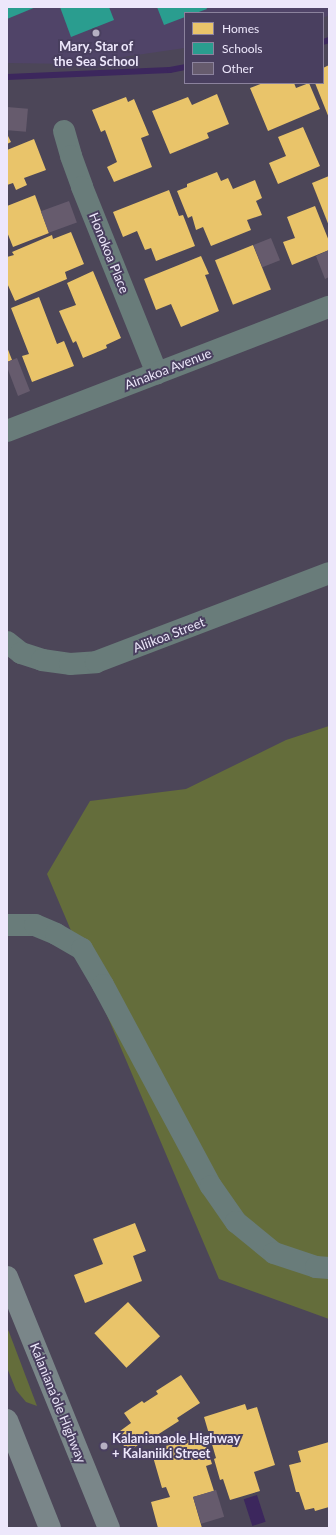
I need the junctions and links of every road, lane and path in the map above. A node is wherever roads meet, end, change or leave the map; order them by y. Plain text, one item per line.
1 (64, 131) dead end
2 (329, 307) edge
3 (157, 374) junction
4 (7, 431) edge
5 (329, 573) edge
6 (7, 642) edge
7 (7, 925) edge
8 (329, 1268) edge
9 (7, 1277) edge
10 (7, 1420) edge
11 (50, 1528) edge
12 (108, 1528) edge

1 - 3 street, Honokoa Place
2 - 3 street, Ainakoa Avenue
3 - 4 street, Ainakoa Avenue
5 - 6 street, Aliikoa Street
7 - 8 street
9 - 12 highway, Kalaniana’ole Highway
10 - 11 highway

